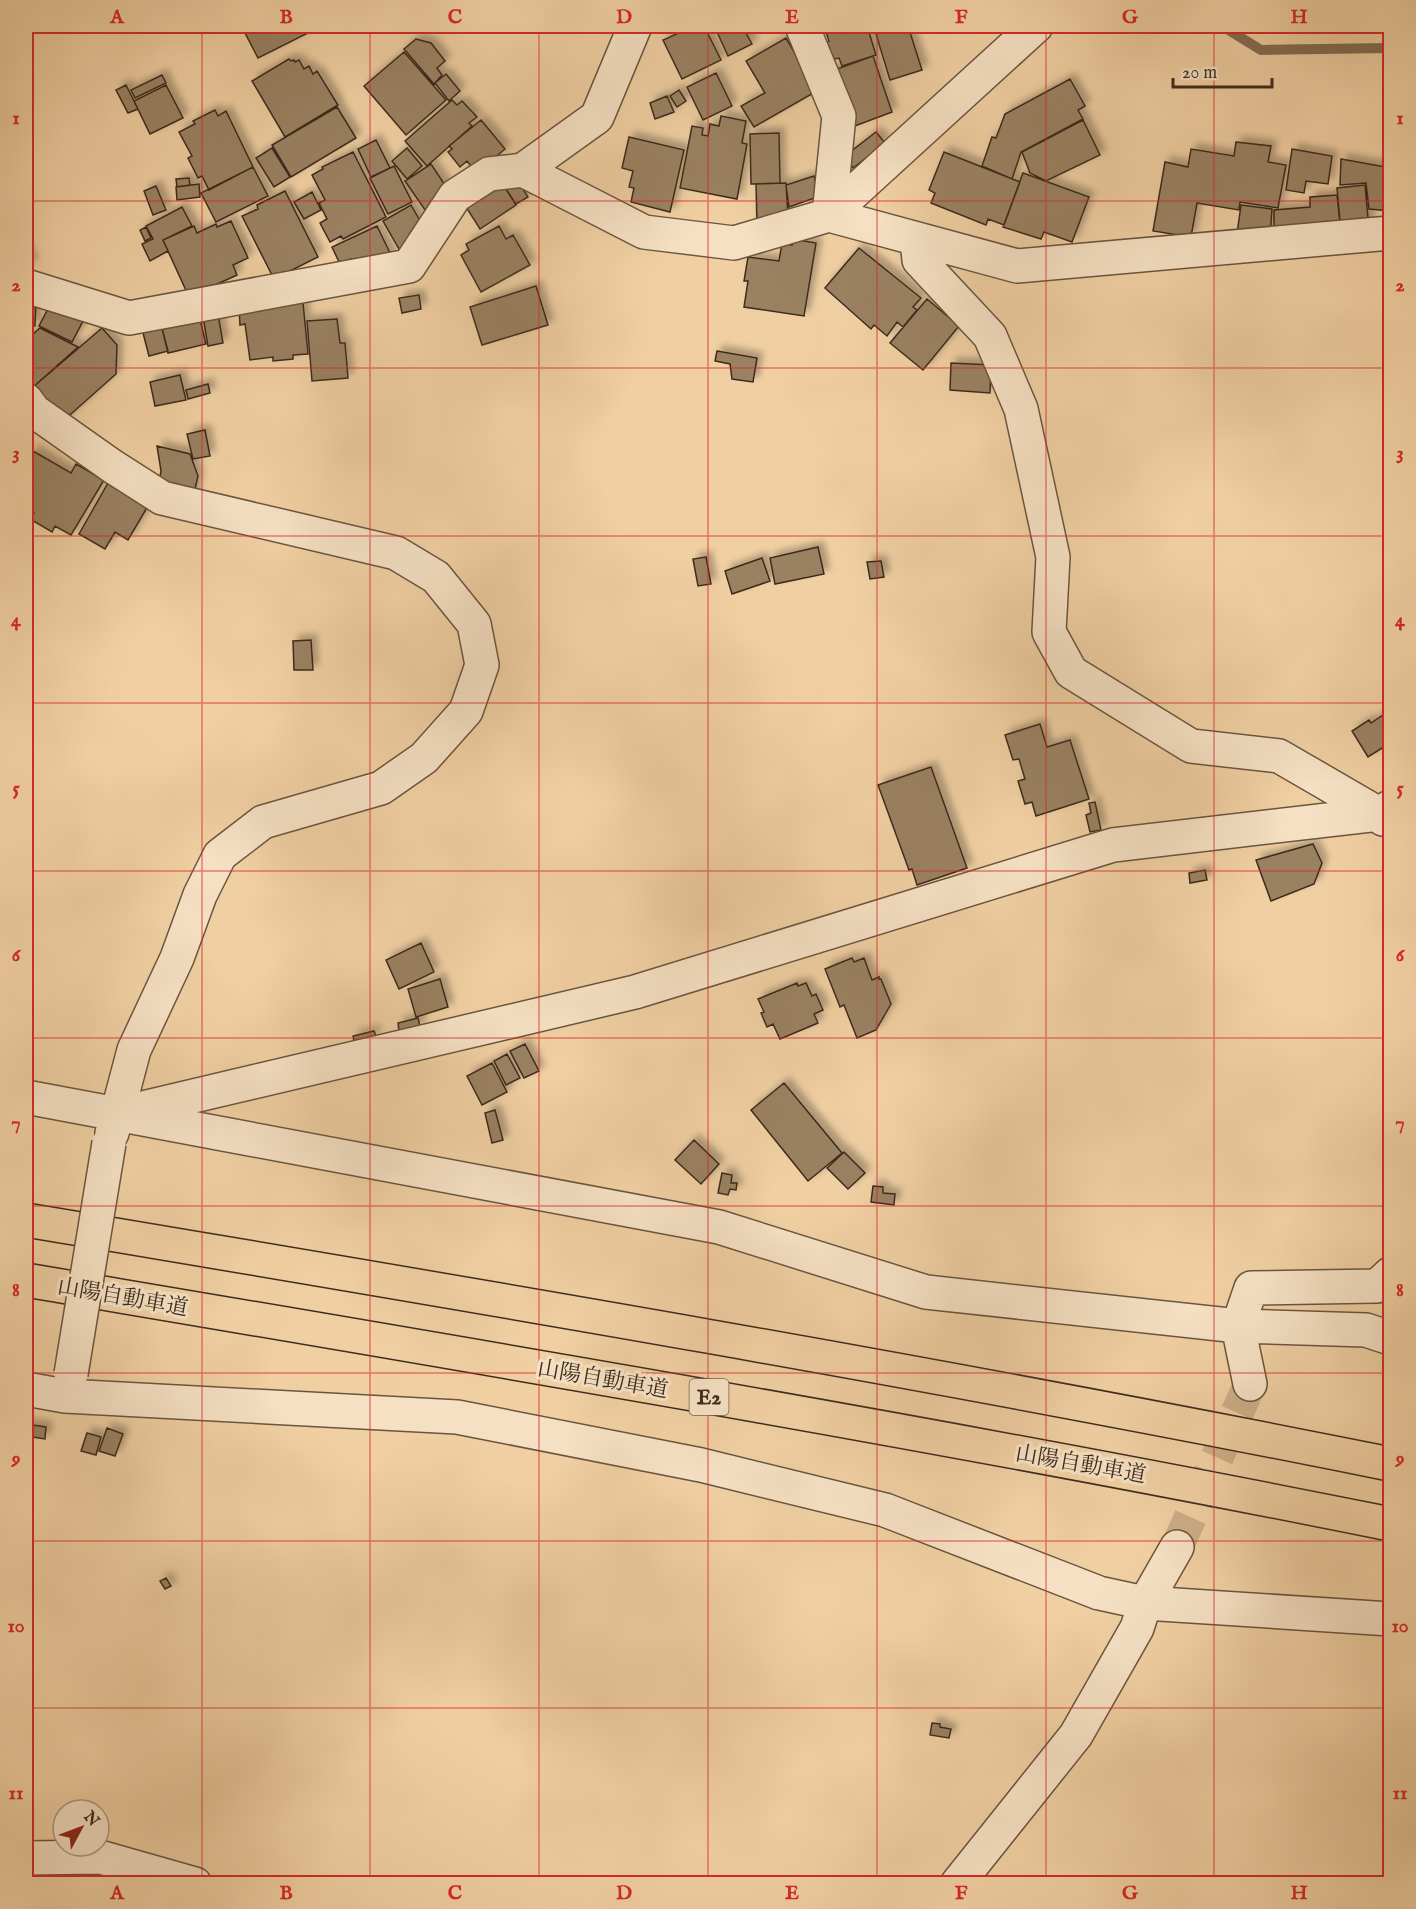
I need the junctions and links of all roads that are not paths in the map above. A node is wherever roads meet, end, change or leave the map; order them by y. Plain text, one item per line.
1 (635, 26) edge
2 (802, 26) edge
3 (1036, 26) edge
4 (523, 170) junction
5 (829, 215) junction
6 (1390, 233) edge
7 (917, 239) junction
8 (26, 286) edge
9 (26, 400) edge
10 (1387, 816) edge
11 (26, 1097) edge
12 (113, 1128) junction
13 (26, 1220) edge
14 (1390, 1274) edge
15 (26, 1280) edge
16 (1238, 1326) junction
17 (1390, 1338) edge
18 (1250, 1384) tunnel mouth
19 (68, 1385) junction
20 (26, 1389) edge
21 (1390, 1464) edge
22 (1390, 1524) edge
23 (1178, 1547) tunnel mouth
24 (1145, 1603) junction
25 (1390, 1619) edge
26 (26, 1858) edge
27 (195, 1884) edge
28 (957, 1884) edge

1 - 4 street
2 - 5 street
3 - 5 street
4 - 5 street
4 - 8 street
5 - 7 street
6 - 7 street
7 - 10 street
9 - 12 street
10 - 12 street
11 - 12 street
12 - 16 street
12 - 19 street, bridge
13 - 21 highway
14 - 16 street
15 - 22 highway, 山陽自動車道 / E2
16 - 17 street
16 - 18 street
19 - 20 street
19 - 24 street
23 - 24 street
24 - 25 street
24 - 28 street
26 - 27 street

